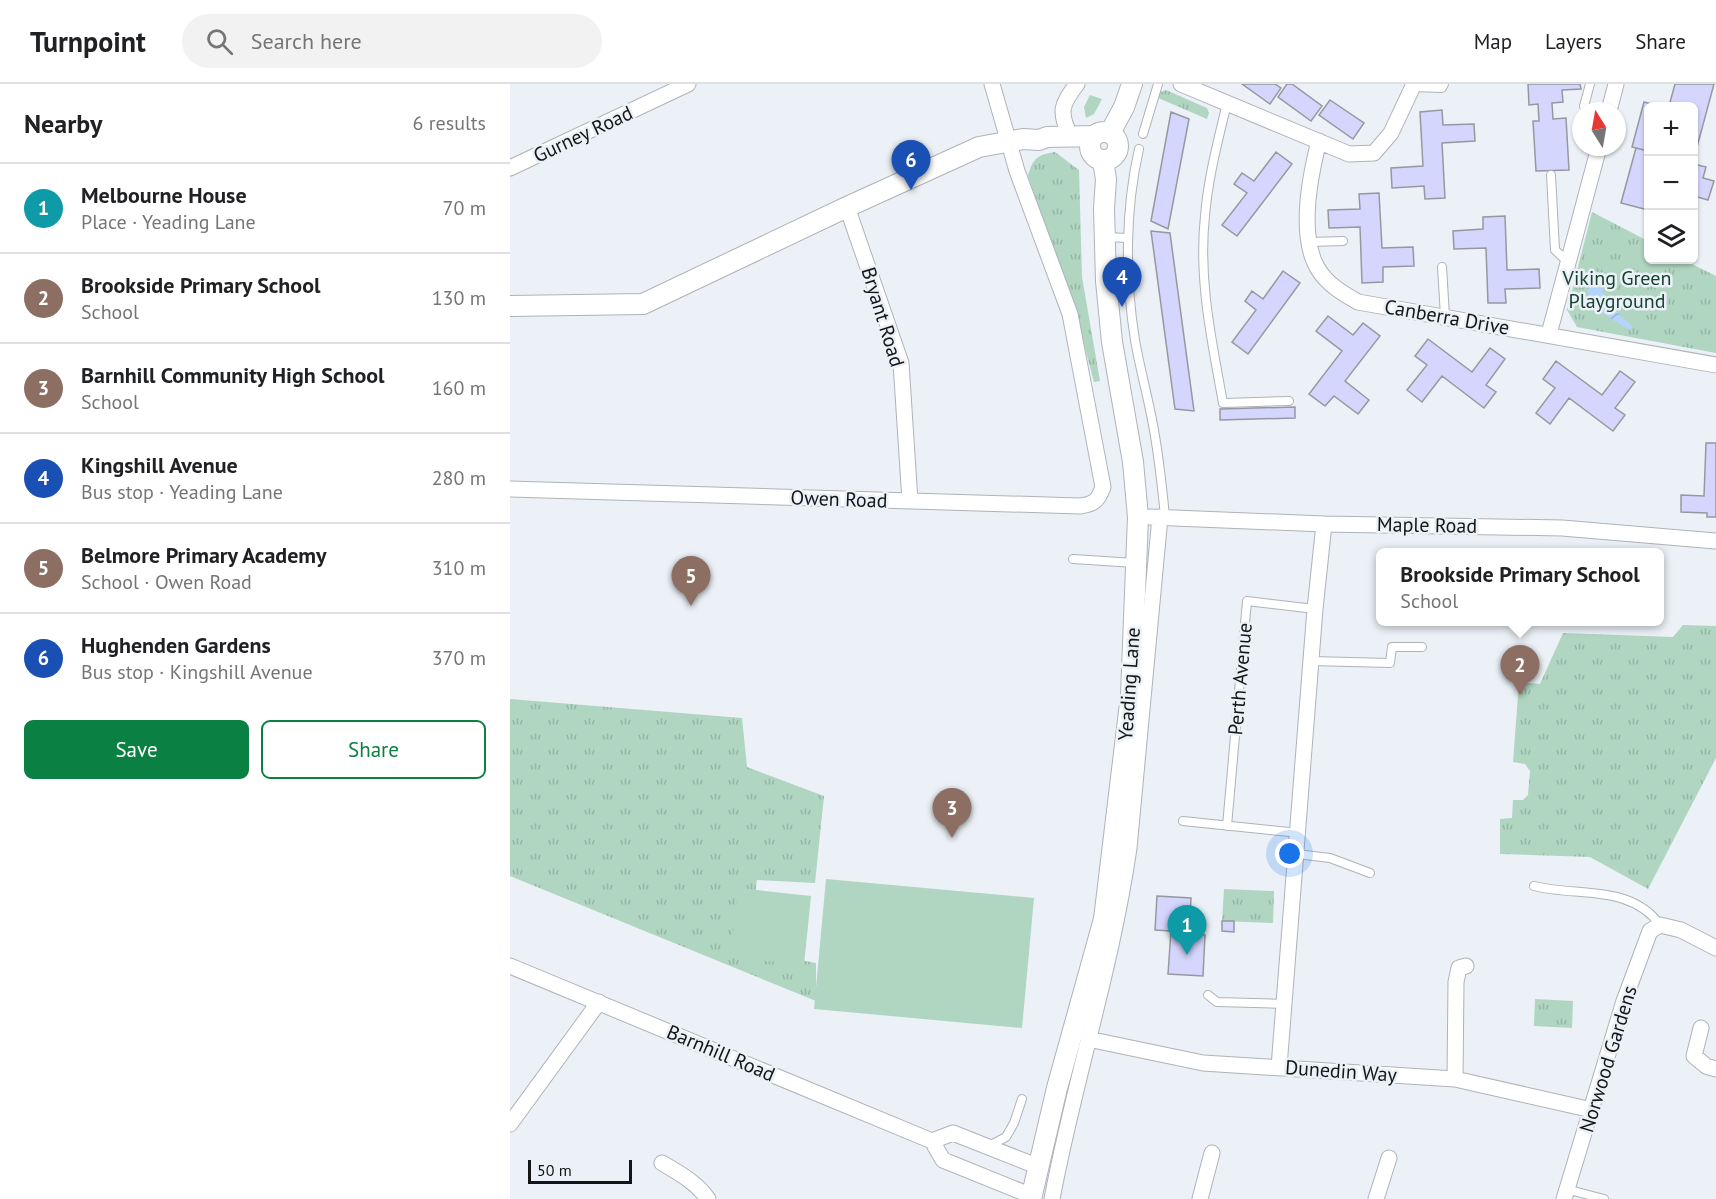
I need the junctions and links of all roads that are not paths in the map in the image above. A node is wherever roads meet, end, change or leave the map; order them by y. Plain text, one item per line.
1 (688, 84) edge
2 (992, 84) edge
3 (1077, 84) edge
4 (1132, 84) edge
5 (1158, 84) edge
6 (1181, 84) edge
7 (1444, 84) edge
8 (1590, 84) edge
9 (1616, 84) edge
10 (1413, 85) edge
11 (1585, 102) edge
12 (1611, 102) edge
13 (1227, 103) junction
14 (1143, 134) dead end
15 (1070, 135) junction
16 (1039, 140) junction
17 (1008, 141) junction
18 (1319, 141) junction
19 (1100, 144) junction
20 (1139, 149) dead end
21 (1597, 156) edge
22 (510, 168) edge
23 (1551, 175) dead end
24 (847, 207) junction
25 (1104, 237) junction
26 (1128, 238) junction
27 (1343, 241) dead end
28 (1309, 242) junction
29 (1568, 262) junction
30 (1442, 267) dead end
31 (510, 306) edge
32 (1445, 316) junction
33 (1549, 334) junction
34 (1716, 364) edge
35 (1289, 401) dead end
36 (510, 489) edge
37 (910, 501) junction
38 (1162, 516) junction
39 (1138, 517) junction
40 (1324, 524) junction
41 (1716, 541) edge
42 (1073, 559) dead end
43 (1136, 563) junction
44 (1315, 609) junction
45 (1422, 647) dead end
46 (1311, 662) junction
47 (1183, 821) dead end
48 (1227, 826) junction
49 (1299, 833) junction
50 (1297, 854) junction
51 (1370, 873) dead end
52 (1534, 886) dead end
53 (1660, 925) junction
54 (1716, 948) edge
55 (510, 966) edge
56 (1466, 966) dead end
57 (1208, 995) dead end
58 (599, 1002) junction
59 (1285, 1004) junction
60 (1701, 1028) dead end
61 (1088, 1039) junction
62 (1279, 1067) junction
63 (1716, 1069) edge
64 (1455, 1078) junction
65 (1022, 1099) dead end
66 (1592, 1110) junction
67 (510, 1124) edge
68 (932, 1140) junction
69 (988, 1147) junction
70 (1212, 1153) dead end
71 (1389, 1158) dead end
72 (662, 1163) dead end
73 (1039, 1185) edge
74 (1565, 1194) edge
75 (708, 1199) edge
76 (1052, 1199) edge
77 (1200, 1199) edge
78 (1377, 1199) edge
79 (1604, 1199) edge

1 - 22 street, Gurney Road
2 - 17 street
3 - 15 street
4 - 19 street
5 - 14 lane
6 - 13 street
7 - 10 lane
8 - 11 lane
9 - 12 street
10 - 18 street
13 - 18 street
13 - 35 lane
15 - 16 street
15 - 19 street
16 - 17 street
16 - 19 street
17 - 24 street
17 - 37 street, Owen Road
18 - 28 street, Canberra Drive
19 - 25 street, Yeading Lane
20 - 26 lane
21 - 29 street
23 - 29 lane
24 - 31 street
24 - 37 street, Bryant Road
25 - 26 lane
25 - 39 street, Yeading Lane
26 - 38 lane
27 - 28 lane
28 - 32 street, Canberra Drive
29 - 33 street
30 - 32 lane
32 - 33 street, Canberra Drive
33 - 34 street, Canberra Drive
36 - 37 street, Owen Road
38 - 39 street, Maple Road
38 - 40 street, Maple Road
38 - 61 street
39 - 43 street, Yeading Lane
40 - 41 street, Maple Road
40 - 44 street
42 - 43 lane
43 - 73 street, Yeading Lane
44 - 46 street
44 - 48 lane, Perth Avenue
45 - 46 lane
46 - 49 street
47 - 48 lane
48 - 49 lane
49 - 50 street
50 - 51 lane
50 - 59 street
52 - 53 lane
53 - 54 street
53 - 66 street, Norwood Gardens
55 - 58 street, Barnhill Road
56 - 64 street
57 - 59 lane
58 - 67 street
58 - 68 street, Barnhill Road
59 - 62 street
60 - 63 street
61 - 62 street, Dunedin Way
61 - 73 street
62 - 64 street, Dunedin Way
64 - 66 street, Dunedin Way
65 - 69 lane
66 - 74 street, Norwood Gardens
68 - 69 street
68 - 73 street, Barnhill Road
69 - 73 street
70 - 77 street
71 - 78 street
72 - 75 street
73 - 76 street
74 - 79 lane

